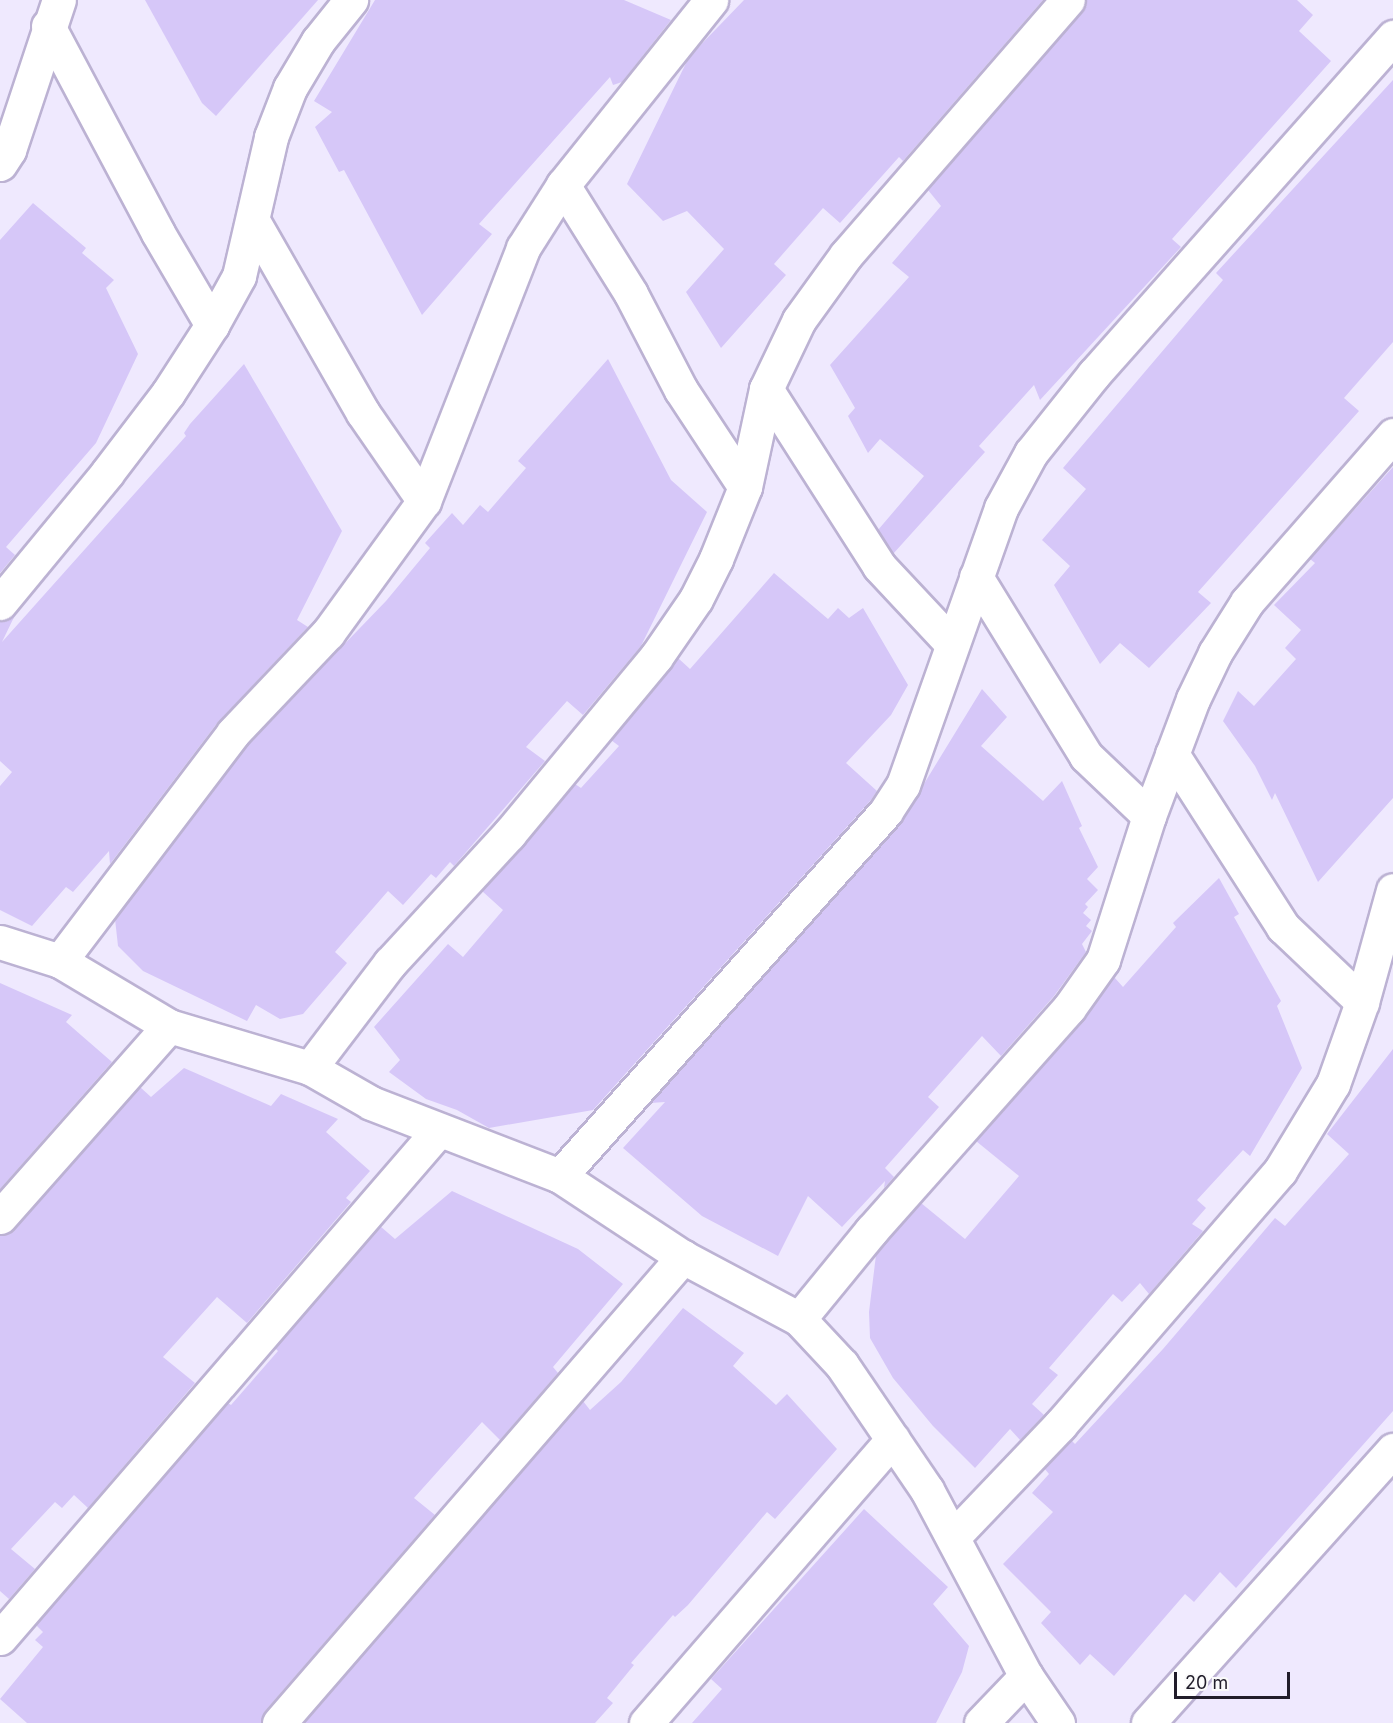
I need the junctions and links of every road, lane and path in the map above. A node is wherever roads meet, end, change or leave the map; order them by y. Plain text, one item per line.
1 (351, 0) edge
2 (711, 0) edge
3 (1068, 0) edge
4 (54, 13) edge
5 (1393, 37) edge
6 (3, 150) edge
7 (563, 184) junction
8 (253, 221) junction
9 (212, 325) junction
10 (766, 389) junction
11 (1393, 435) edge
12 (745, 487) junction
13 (424, 501) junction
14 (976, 577) junction
15 (0, 603) edge
16 (952, 644) junction
17 (1172, 754) junction
18 (1149, 816) junction
19 (1393, 890) edge
20 (1387, 936) edge
21 (0, 942) edge
22 (60, 961) junction
23 (1362, 1002) junction
24 (169, 1026) junction
25 (310, 1068) junction
26 (437, 1131) junction
27 (560, 1176) junction
28 (0, 1217) edge
29 (683, 1257) junction
30 (799, 1319) junction
31 (893, 1439) junction
32 (1393, 1450) edge
33 (953, 1537) junction
34 (0, 1638) edge
35 (1026, 1676) junction
36 (279, 1723) edge
37 (646, 1723) edge
38 (981, 1723) edge
39 (1058, 1723) edge
40 (1148, 1723) edge

1 - 8 street
2 - 7 street
3 - 10 street
4 - 6 street
4 - 9 street
5 - 14 street
7 - 12 street
7 - 13 street
8 - 9 street
8 - 13 street
9 - 15 street
10 - 12 street
10 - 16 street
11 - 17 street
12 - 25 street
13 - 22 street
14 - 16 street
14 - 18 street
16 - 27 street
17 - 18 street
17 - 23 street
18 - 30 street
19 - 20 street
20 - 23 street
21 - 22 street
22 - 24 street
23 - 33 street
24 - 25 street
24 - 28 street
25 - 26 street
26 - 27 street
26 - 34 street
27 - 29 street
29 - 30 street
29 - 36 street
30 - 31 street
31 - 33 street
31 - 37 street
32 - 40 street
33 - 35 street
35 - 38 street
35 - 39 street

